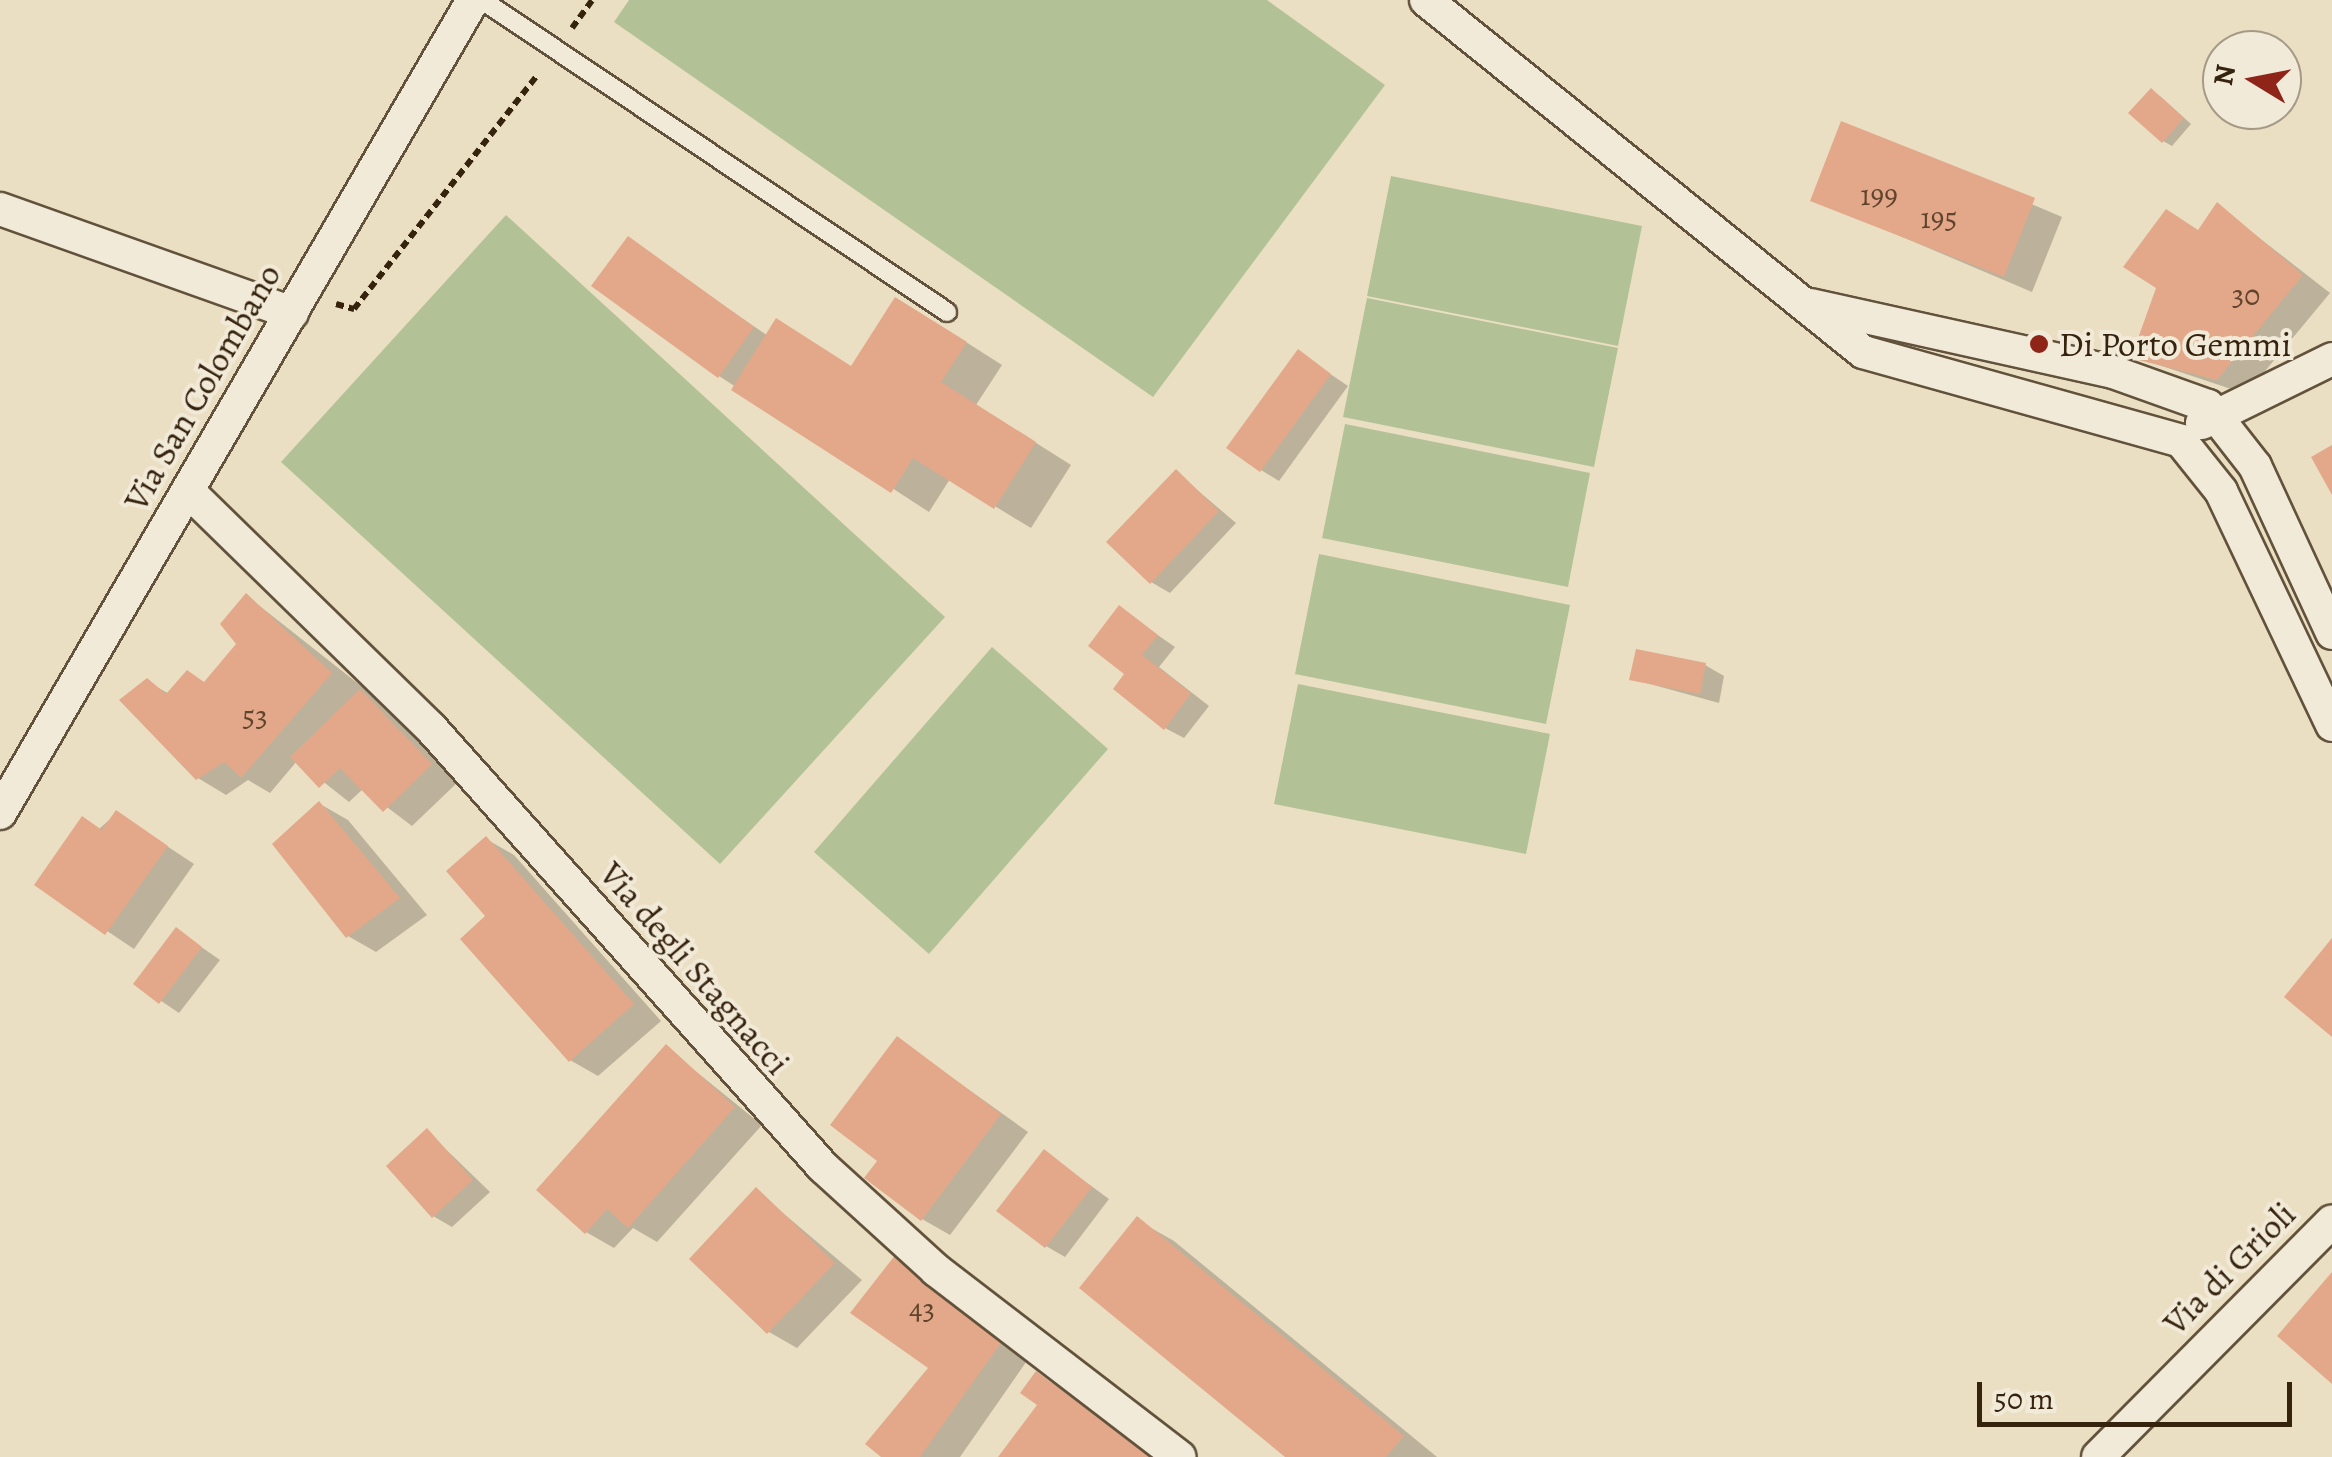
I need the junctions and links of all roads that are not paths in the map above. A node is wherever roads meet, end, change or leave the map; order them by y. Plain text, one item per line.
1 (473, 0) edge
2 (482, 0) edge
3 (1435, 3) edge
4 (0, 209) edge
5 (1810, 305) junction
6 (947, 312) dead end
7 (292, 313) junction
8 (2332, 359) edge
9 (2220, 417) junction
10 (2169, 433) junction
11 (188, 490) junction
12 (2332, 633) edge
13 (2332, 724) edge
14 (0, 814) edge
15 (2332, 1221) edge
16 (1180, 1457) edge
17 (2098, 1457) edge

1 - 7 street, Via San Colombano
2 - 6 lane
3 - 5 street
4 - 7 street
5 - 9 street
5 - 10 street
7 - 11 street, Via San Colombano
8 - 9 street
9 - 10 street
9 - 12 street
10 - 13 street
11 - 14 street, Via San Colombano
11 - 16 street, Via degli Stagnacci
15 - 17 street, Via di Grioli

